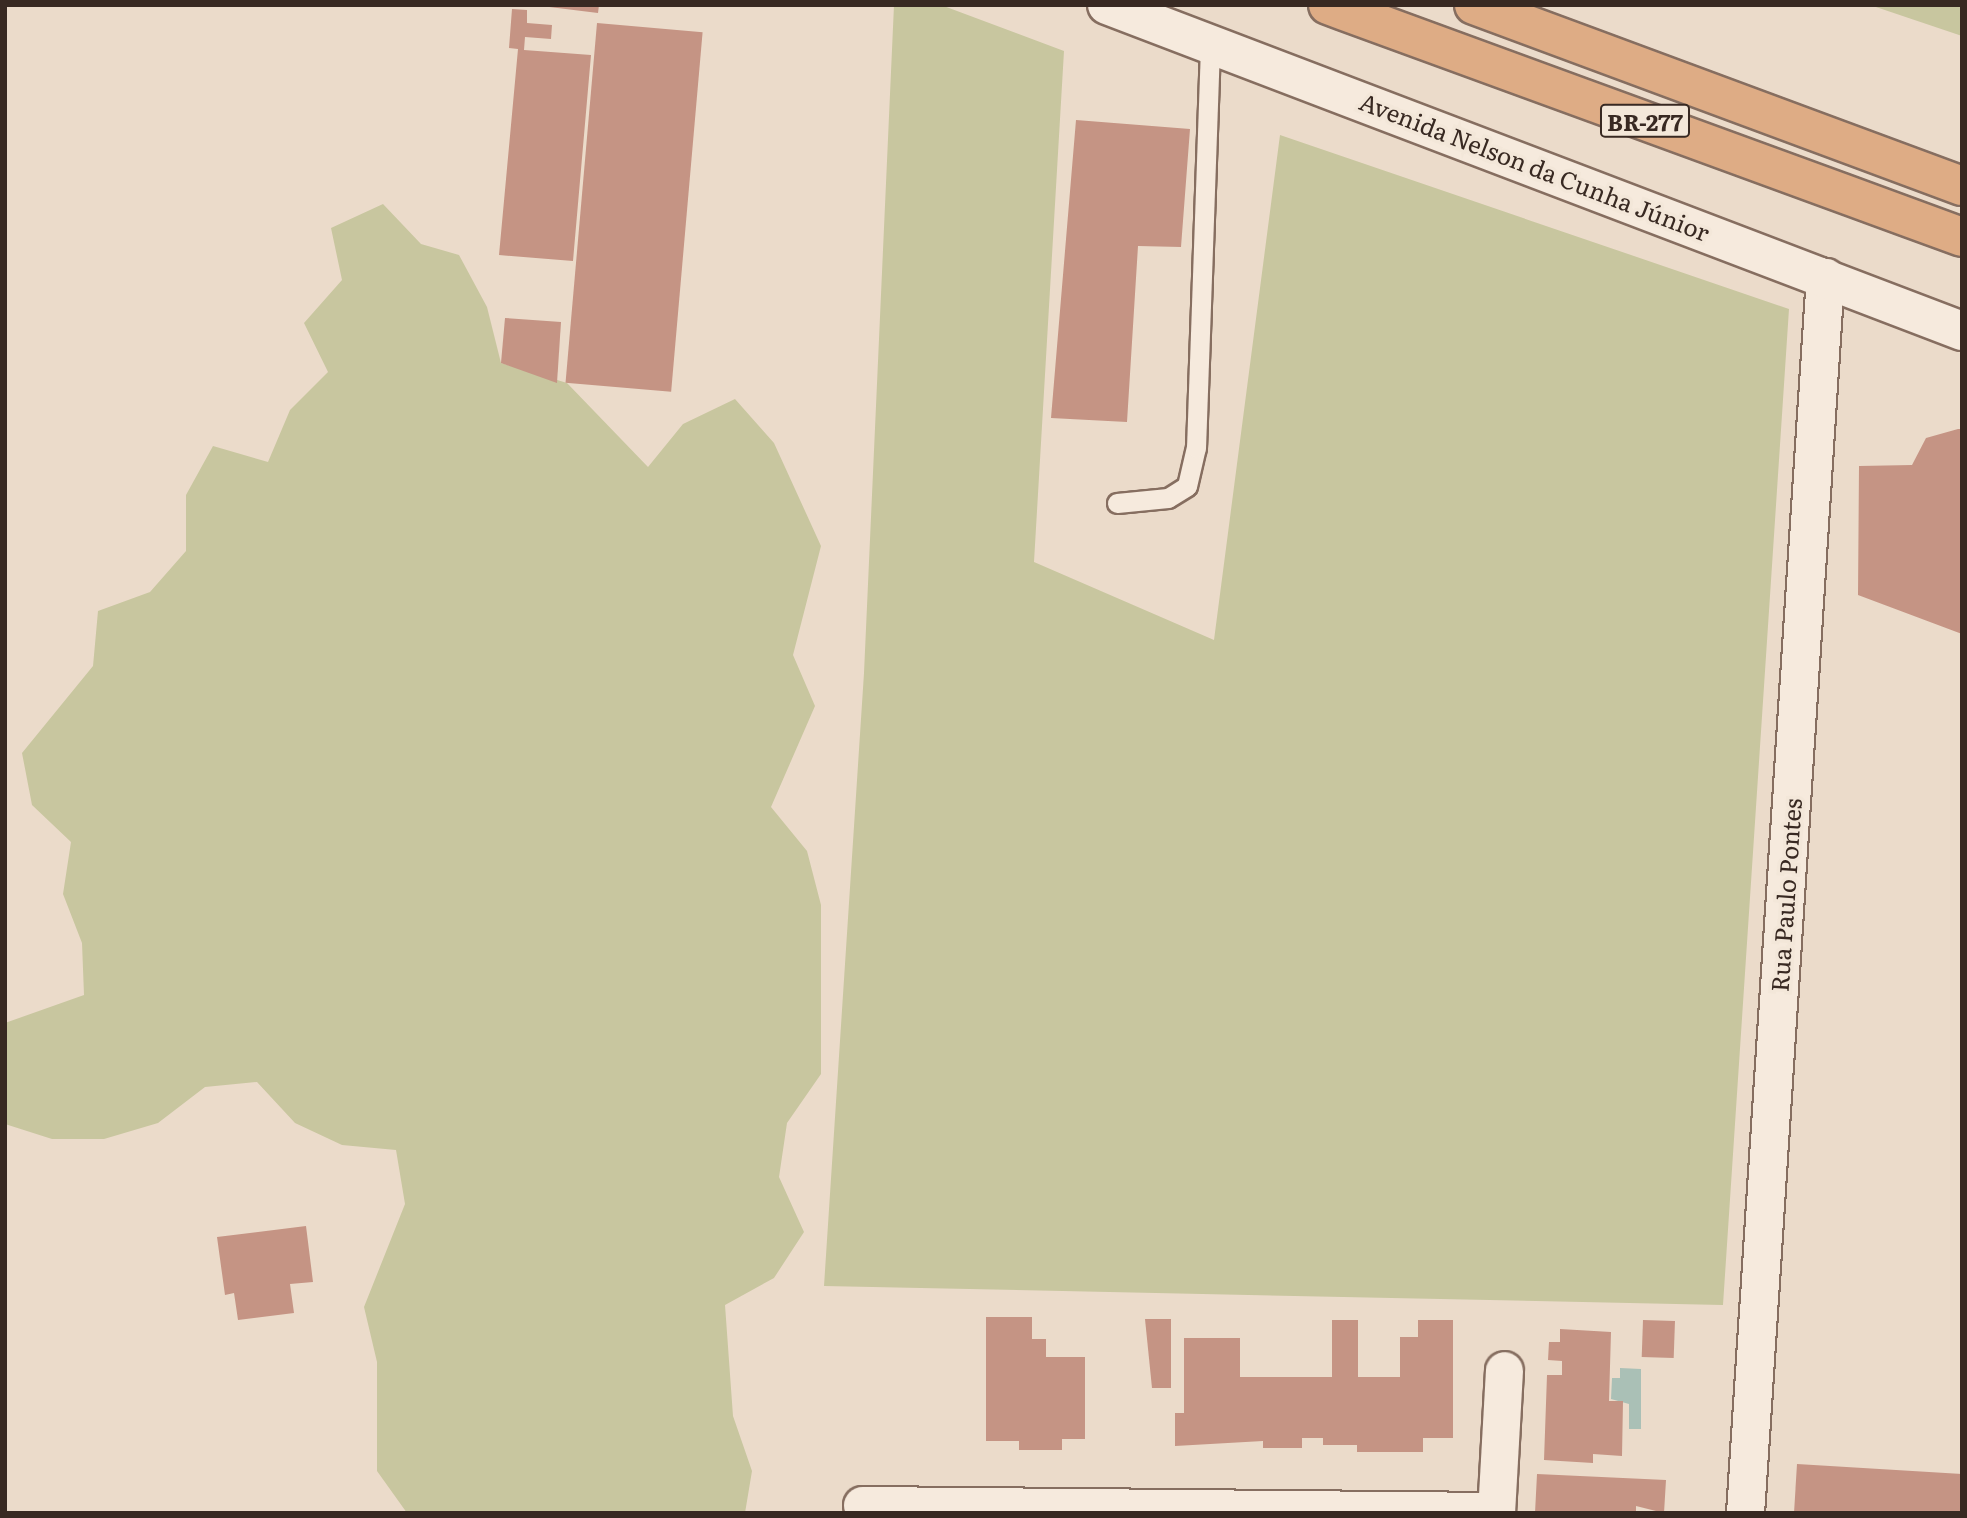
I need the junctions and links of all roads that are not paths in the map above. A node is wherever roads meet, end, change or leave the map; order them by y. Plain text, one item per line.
1 (1107, 5) edge
2 (1328, 5) edge
3 (1474, 5) edge
4 (1210, 43) junction
5 (1962, 186) edge
6 (1962, 237) edge
7 (1825, 277) junction
8 (1962, 331) edge
9 (1117, 503) dead end
10 (1504, 1370) dead end
11 (862, 1505) dead end
12 (1496, 1512) edge
13 (1745, 1513) edge

1 - 4 street, Avenida Nelson da Cunha Júnior
2 - 6 highway, BR-277
3 - 5 highway, BR-277
4 - 7 street, Avenida Nelson da Cunha Júnior
4 - 9 lane
7 - 8 street, Avenida Nelson da Cunha Júnior
7 - 13 street, Rua Paulo Pontes
10 - 12 street
11 - 12 street

